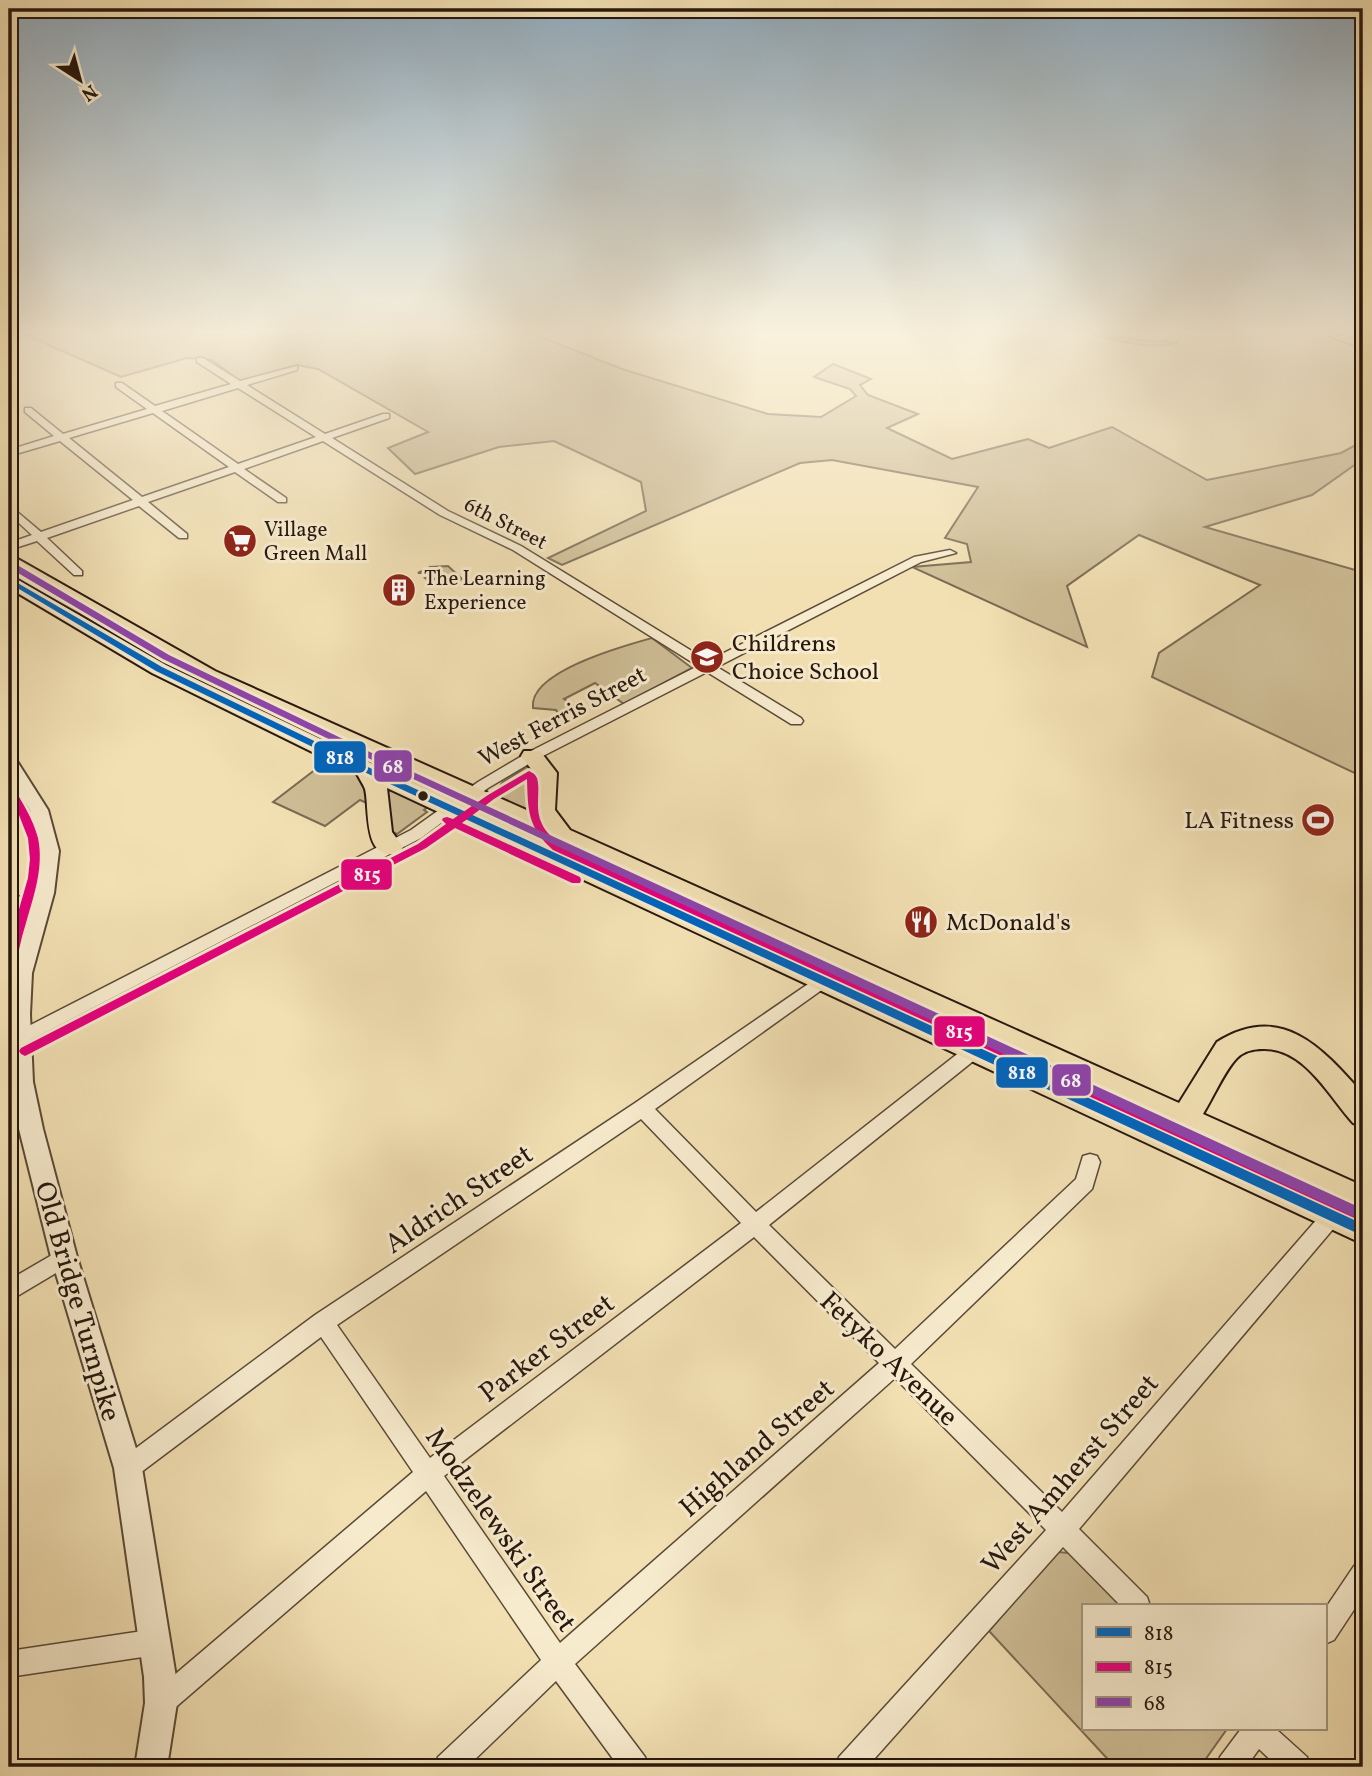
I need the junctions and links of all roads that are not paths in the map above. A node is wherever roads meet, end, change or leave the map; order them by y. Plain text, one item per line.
1 (36, 417) edge
2 (128, 417) edge
3 (161, 417) edge
4 (289, 417) edge
5 (383, 417) edge
6 (61, 437) junction
7 (323, 438) junction
8 (9, 453) edge
9 (236, 468) junction
10 (282, 500) dead end
11 (141, 501) junction
12 (9, 508) edge
13 (183, 536) dead end
14 (38, 537) junction
15 (9, 547) edge
16 (950, 553) dead end
17 (9, 559) edge
18 (78, 573) dead end
19 (9, 580) edge
20 (710, 667) junction
21 (796, 721) dead end
22 (532, 756) junction
23 (9, 762) edge
24 (365, 769) junction
25 (31, 797) junction
26 (461, 801) junction
27 (9, 806) edge
28 (564, 836) junction
29 (390, 847) junction
30 (44, 893) junction
31 (9, 907) edge
32 (824, 979) junction
33 (16, 1024) edge
34 (976, 1048) junction
35 (642, 1108) junction
36 (1363, 1114) edge
37 (1184, 1120) junction
38 (1191, 1150) junction
39 (1090, 1162) dead end
40 (1363, 1200) edge
41 (1332, 1216) junction
42 (753, 1226) junction
43 (1363, 1230) edge
44 (64, 1257) junction
45 (9, 1291) edge
46 (323, 1322) junction
47 (896, 1363) junction
48 (128, 1468) junction
49 (428, 1474) junction
50 (1063, 1529) junction
51 (1363, 1575) edge
52 (1136, 1604) edge
53 (1326, 1630) edge
54 (156, 1642) junction
55 (558, 1662) junction
56 (9, 1664) edge
57 (161, 1703) junction
58 (1256, 1730) edge
59 (1258, 1730) edge
60 (152, 1767) edge
61 (448, 1767) edge
62 (635, 1767) edge
63 (849, 1767) edge
64 (1230, 1767) edge
65 (1297, 1767) edge

1 - 6 street
2 - 6 street
3 - 9 street
4 - 7 street, 6th Street
5 - 7 street
6 - 8 street
6 - 11 street
7 - 9 street
7 - 20 street, 6th Street
9 - 10 street
9 - 11 street
11 - 13 street
11 - 14 street
12 - 14 street
14 - 15 street
14 - 18 street
16 - 20 street, West Ferris Street
17 - 26 highway
19 - 24 highway
20 - 21 street, 6th Street
20 - 22 street, West Ferris Street
22 - 26 street, West Ferris Street
22 - 28 highway
23 - 25 street, Old Bridge Turnpike
24 - 26 highway
24 - 29 highway
25 - 27 street
25 - 30 street, Old Bridge Turnpike
26 - 28 highway
26 - 29 street, West Ferris Street
26 - 32 highway
28 - 37 highway
29 - 33 street, West Ferris Street
30 - 31 street
30 - 33 street, Old Bridge Turnpike
32 - 34 highway
32 - 35 street, Aldrich Street
33 - 44 street, Old Bridge Turnpike
34 - 38 highway
34 - 42 street, Parker Street
35 - 42 street, Fetyko Avenue
35 - 46 street, Aldrich Street
36 - 37 highway
37 - 38 highway
37 - 40 highway
38 - 41 highway
39 - 47 street, Highland Street
41 - 43 highway
41 - 50 street, West Amherst Street
42 - 47 street, Fetyko Avenue
42 - 49 street, Parker Street
44 - 45 street
44 - 48 street, Old Bridge Turnpike
46 - 48 street, Aldrich Street
46 - 49 street, Modzelewski Street
47 - 50 street, Fetyko Avenue
47 - 55 street, Highland Street
48 - 54 street, Old Bridge Turnpike
49 - 55 street, Modzelewski Street
49 - 57 street, Parker Street
50 - 52 street, Fetyko Avenue
50 - 63 street, West Amherst Street
51 - 53 street
54 - 56 street
54 - 57 street, Old Bridge Turnpike
55 - 61 street, Highland Street
55 - 62 street, Modzelewski Street
57 - 60 street, Old Bridge Turnpike
58 - 64 street
59 - 65 street

